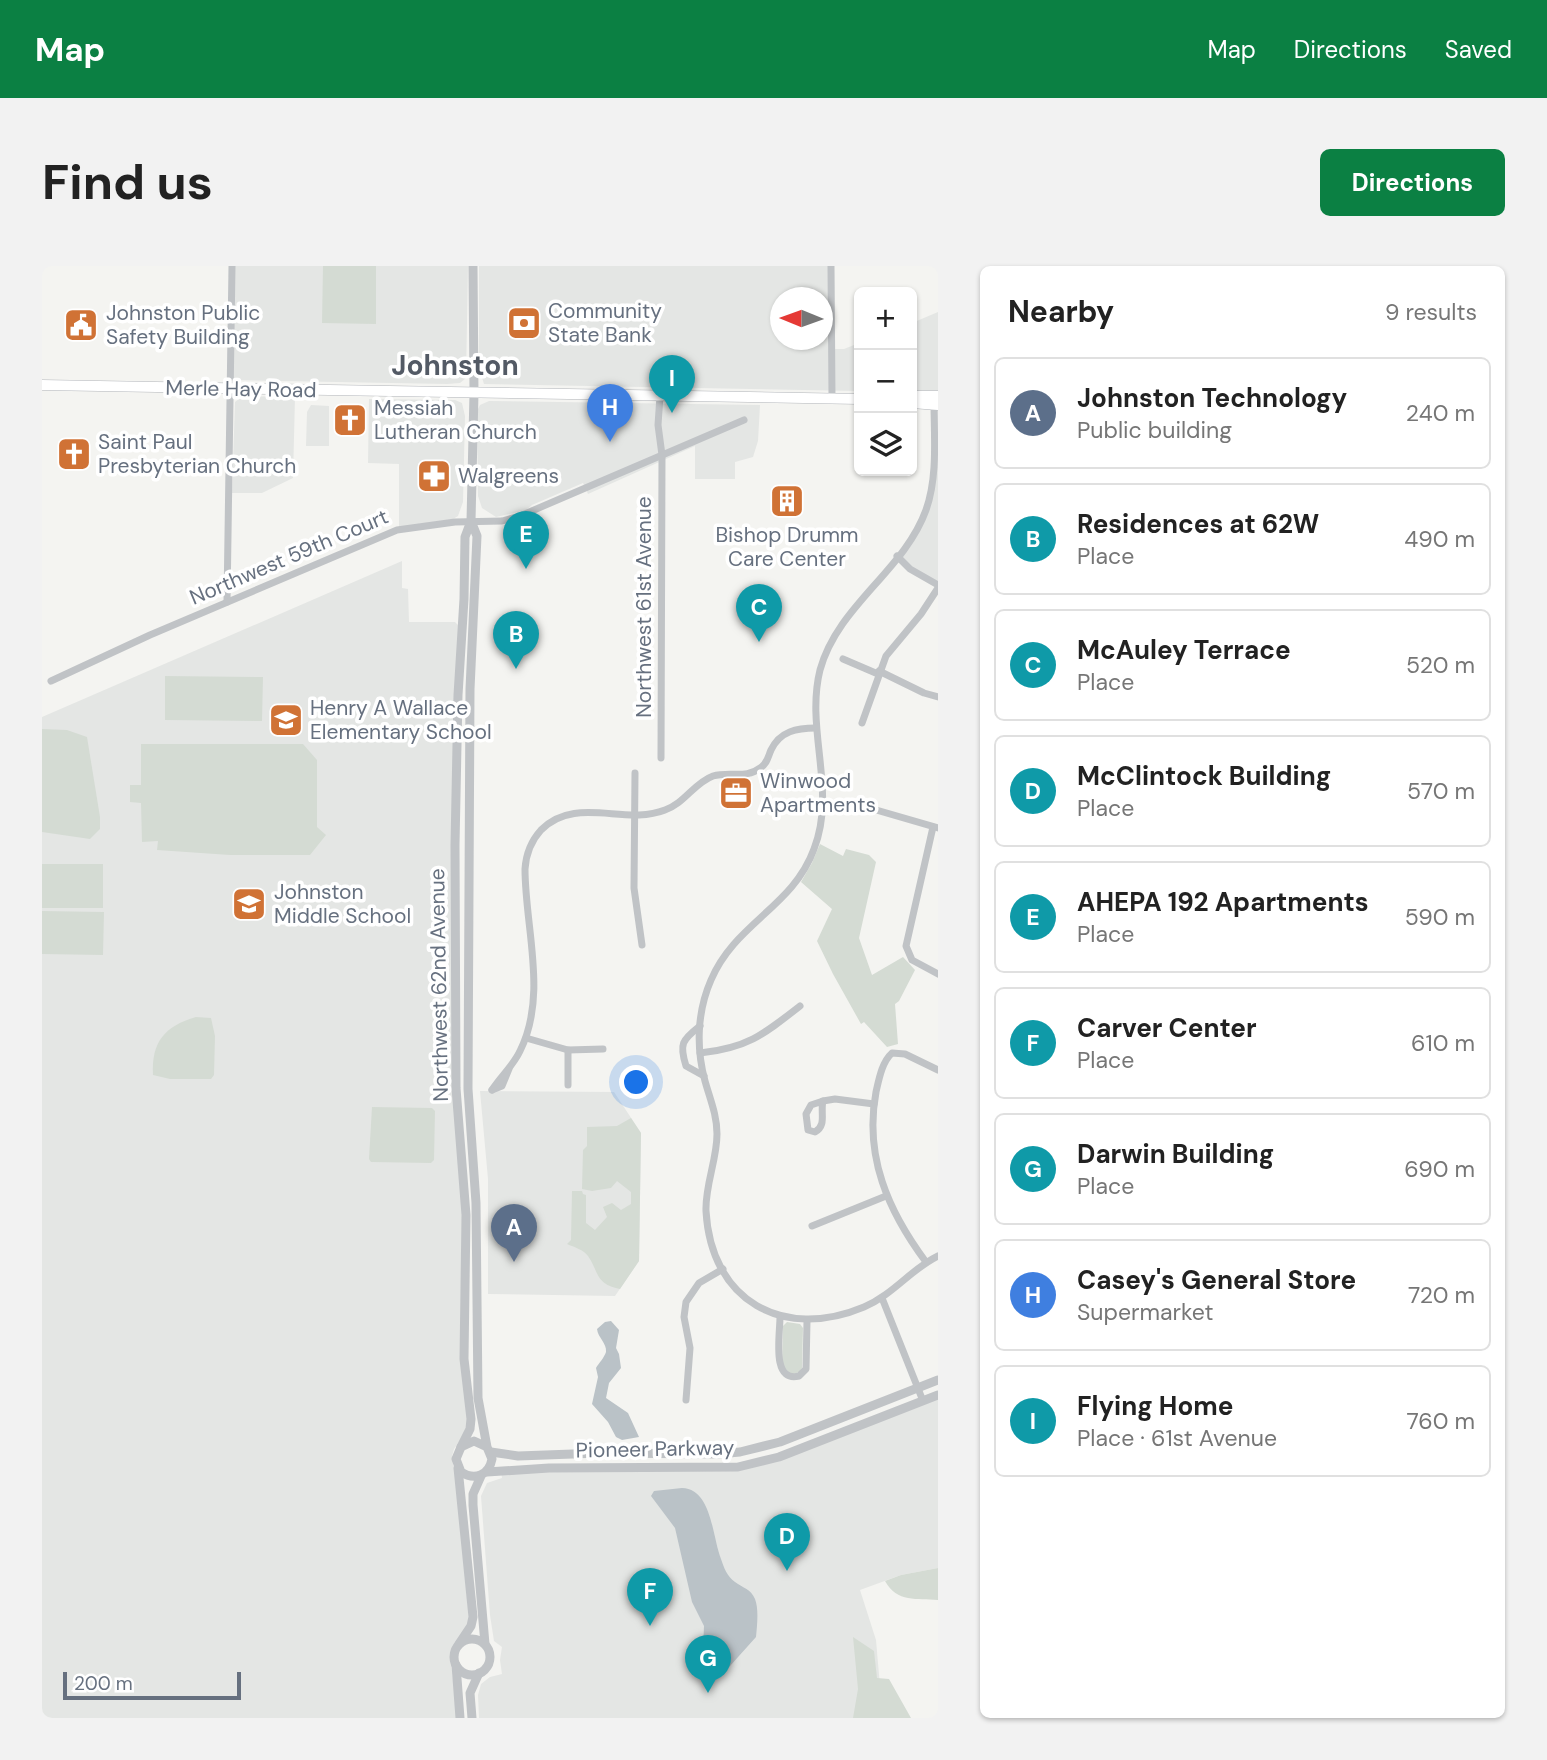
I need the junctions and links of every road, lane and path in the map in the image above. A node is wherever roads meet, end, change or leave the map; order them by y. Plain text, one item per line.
1 (232, 266) edge
2 (473, 266) edge
3 (831, 266) edge
4 (42, 385) edge
5 (229, 388) junction
6 (474, 393) junction
7 (660, 396) junction
8 (832, 397) junction
9 (917, 397) edge
10 (854, 399) edge
11 (936, 400) edge
12 (917, 402) edge
13 (744, 420) dead end
14 (662, 455) junction
15 (471, 521) junction
16 (897, 556) junction
17 (938, 586) edge
18 (227, 602) junction
19 (843, 659) dead end
20 (878, 673) junction
21 (51, 681) dead end
22 (938, 697) edge
23 (862, 723) dead end
24 (816, 728) junction
25 (661, 758) dead end
26 (635, 773) dead end
27 (824, 804) junction
28 (635, 816) junction
29 (936, 827) edge
30 (642, 945) dead end
31 (938, 974) edge
32 (800, 1006) dead end
33 (699, 1026) junction
34 (526, 1038) junction
35 (603, 1049) dead end
36 (568, 1050) junction
37 (699, 1053) junction
38 (510, 1068) dead end
39 (938, 1070) edge
40 (704, 1076) junction
41 (568, 1085) dead end
42 (823, 1101) dead end
43 (874, 1104) junction
44 (886, 1196) junction
45 (812, 1227) dead end
46 (938, 1256) edge
47 (926, 1262) junction
48 (723, 1269) junction
49 (882, 1298) junction
50 (780, 1317) junction
51 (807, 1321) junction
52 (938, 1380) edge
53 (918, 1388) junction
54 (938, 1395) edge
55 (686, 1400) dead end
56 (923, 1401) junction
57 (461, 1447) junction
58 (489, 1450) junction
59 (458, 1466) junction
60 (484, 1474) junction
61 (459, 1644) junction
62 (485, 1644) junction
63 (455, 1663) junction
64 (479, 1673) junction
65 (460, 1718) edge
66 (472, 1718) edge

1 - 5 street
2 - 6 street, Northwest 62nd Avenue
3 - 8 street
4 - 5 main road, Merle Hay Road
5 - 6 main road, Merle Hay Road
5 - 18 street
6 - 7 main road, Merle Hay Road
6 - 15 street, Northwest 62nd Avenue
7 - 8 main road, Merle Hay Road
7 - 14 street, Northwest 61st Avenue
8 - 10 main road, Merle Hay Road
9 - 11 main road
11 - 12 main road
11 - 16 street
13 - 14 street, Northwest 59th Court
14 - 15 street, Northwest 59th Court
14 - 25 street, Northwest 61st Avenue
15 - 18 street, Northwest 59th Court
15 - 57 street, Northwest 62nd Avenue
15 - 58 street, Northwest 62nd Avenue
16 - 17 street
16 - 24 street
17 - 20 street
18 - 21 street, Northwest 59th Court
19 - 20 street
20 - 22 street
20 - 23 street
24 - 27 street
24 - 28 street
26 - 28 street
27 - 29 street
27 - 33 street
28 - 30 street
28 - 34 street
29 - 31 street
32 - 37 street
33 - 37 street
33 - 40 street
34 - 36 street
34 - 38 street
35 - 36 street
36 - 41 street
37 - 40 street
39 - 43 street
40 - 48 street
42 - 43 street
43 - 44 street
44 - 45 street
44 - 47 street
46 - 47 street
47 - 49 street
48 - 50 street
48 - 55 street
49 - 51 street
49 - 53 street
50 - 51 street
50 - 51 street
52 - 53 street, Pioneer Parkway
53 - 56 street
53 - 58 street, Pioneer Parkway
54 - 56 street, Pioneer Parkway
56 - 60 street, Pioneer Parkway
57 - 58 street
57 - 59 street
58 - 60 street
59 - 60 street
59 - 61 street
60 - 62 street
61 - 62 street
61 - 63 street
62 - 64 street
63 - 64 street
63 - 65 street
64 - 66 street

